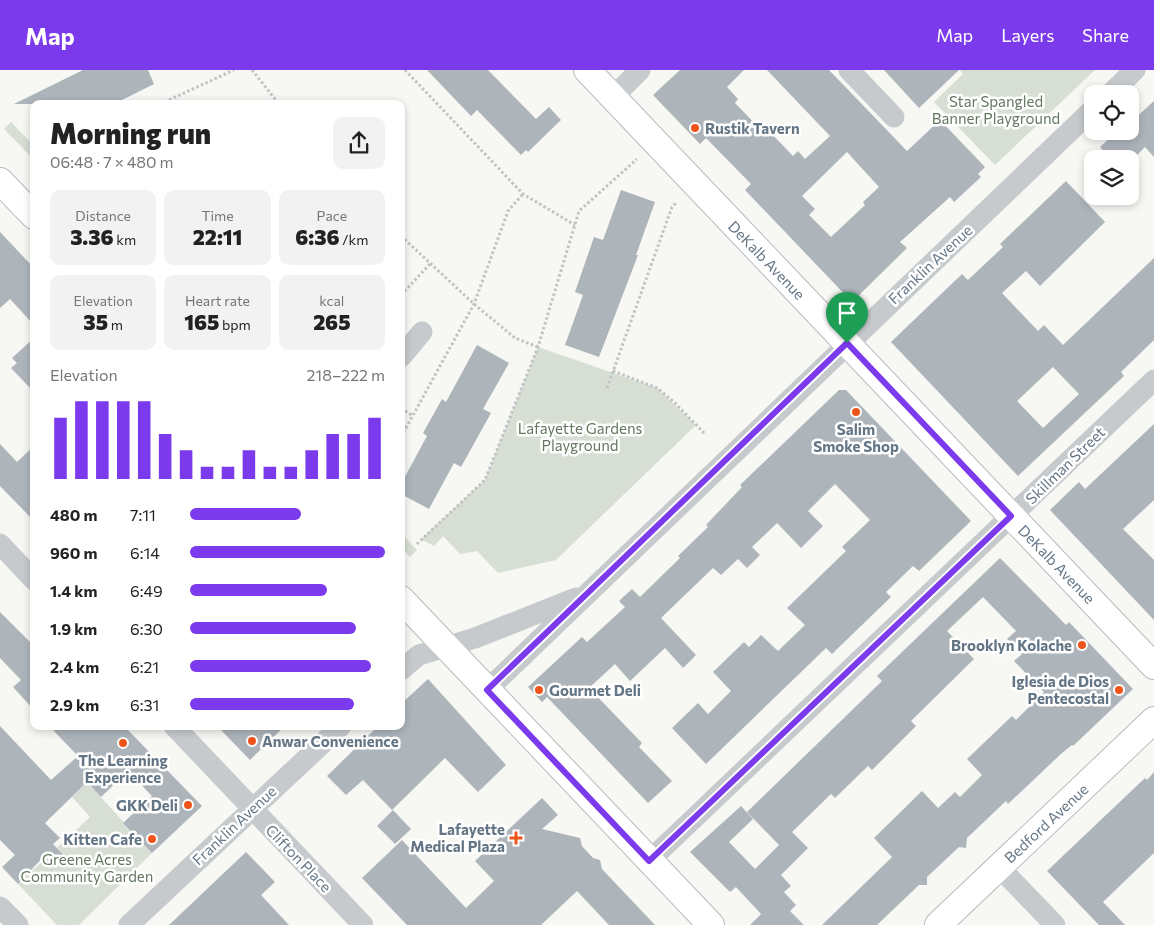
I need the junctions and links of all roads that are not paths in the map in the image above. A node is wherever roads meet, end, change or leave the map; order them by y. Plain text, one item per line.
1 (587, 70) edge
2 (640, 70) edge
3 (849, 70) edge
4 (1135, 70) edge
5 (1119, 85) edge
6 (613, 97) junction
7 (894, 117) dead end
8 (1084, 118) edge
9 (0, 181) edge
10 (30, 212) edge
11 (422, 332) dead end
12 (847, 343) junction
13 (405, 352) edge
14 (1154, 380) edge
15 (1011, 516) junction
16 (0, 544) edge
17 (30, 576) edge
18 (588, 593) junction
19 (405, 603) edge
20 (446, 646) junction
21 (405, 666) edge
22 (1154, 666) edge
23 (487, 690) junction
24 (1154, 720) edge
25 (178, 730) edge
26 (337, 730) edge
27 (252, 808) junction
28 (649, 861) junction
29 (999, 867) junction
30 (0, 907) edge
31 (18, 925) edge
32 (129, 925) edge
33 (363, 925) edge
34 (711, 925) edge
35 (938, 925) edge
36 (1055, 925) edge

1 - 6 main road, DeKalb Avenue
2 - 6 street
3 - 7 street
4 - 5 street
6 - 12 main road, DeKalb Avenue
8 - 12 street, Franklin Avenue
9 - 10 main road
11 - 13 street
12 - 15 main road, DeKalb Avenue
12 - 18 street, Franklin Avenue
14 - 15 street, Skillman Street
15 - 22 main road, DeKalb Avenue
15 - 28 street, Skillman Street
16 - 17 street
18 - 20 street
18 - 23 street, Franklin Avenue
19 - 20 main road
20 - 21 street
20 - 23 main road
23 - 28 main road
24 - 29 main road, Bedford Avenue
25 - 27 street, Clifton Place
26 - 27 street, Franklin Avenue
27 - 32 street, Franklin Avenue
27 - 33 street, Clifton Place
28 - 34 main road
29 - 35 main road, Bedford Avenue
29 - 36 street
30 - 31 street

